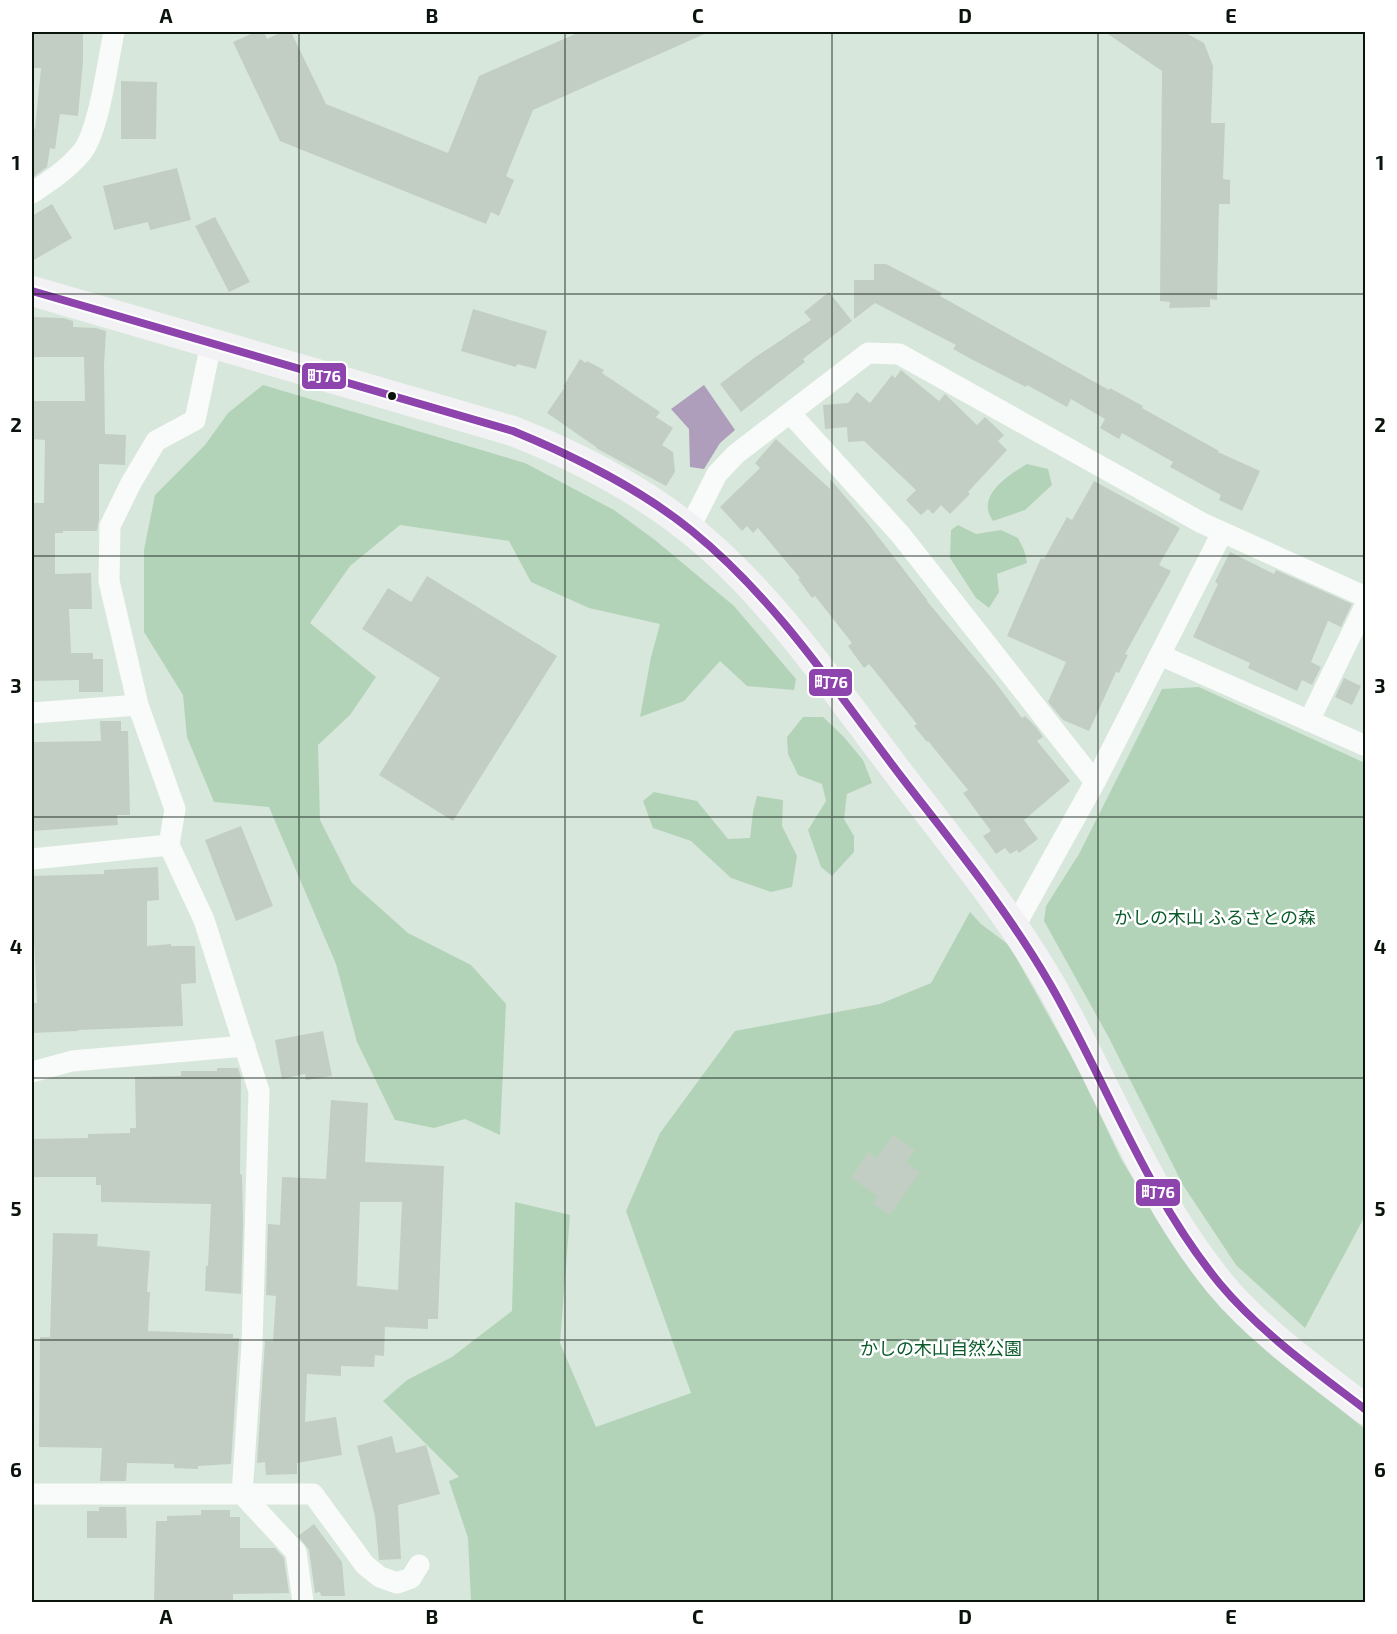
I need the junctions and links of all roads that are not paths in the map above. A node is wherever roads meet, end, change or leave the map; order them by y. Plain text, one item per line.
1 (114, 32) edge
2 (32, 193) edge
3 (32, 291) edge
4 (212, 344) junction
5 (790, 413) junction
6 (689, 529) junction
7 (1222, 533) junction
8 (1365, 597) edge
9 (1365, 604) edge
10 (1160, 655) junction
11 (138, 705) junction
12 (32, 713) edge
13 (1309, 721) junction
14 (1365, 746) edge
15 (1095, 782) junction
16 (169, 845) junction
17 (32, 859) edge
18 (1015, 926) junction
19 (245, 1046) junction
20 (32, 1072) edge
21 (1365, 1410) edge
22 (32, 1494) edge
23 (242, 1494) junction
24 (419, 1565) dead end
25 (303, 1602) edge

1 - 2 street
3 - 4 street
4 - 6 street
4 - 11 street
5 - 6 street
5 - 7 street
5 - 15 street
6 - 18 street
7 - 8 street
7 - 10 street
9 - 13 street
10 - 13 street
10 - 15 street
11 - 12 street
11 - 16 street
13 - 14 street
15 - 18 street
16 - 17 street
16 - 19 street
18 - 21 street
19 - 20 street
19 - 23 street
22 - 23 street
23 - 24 street
23 - 25 street

